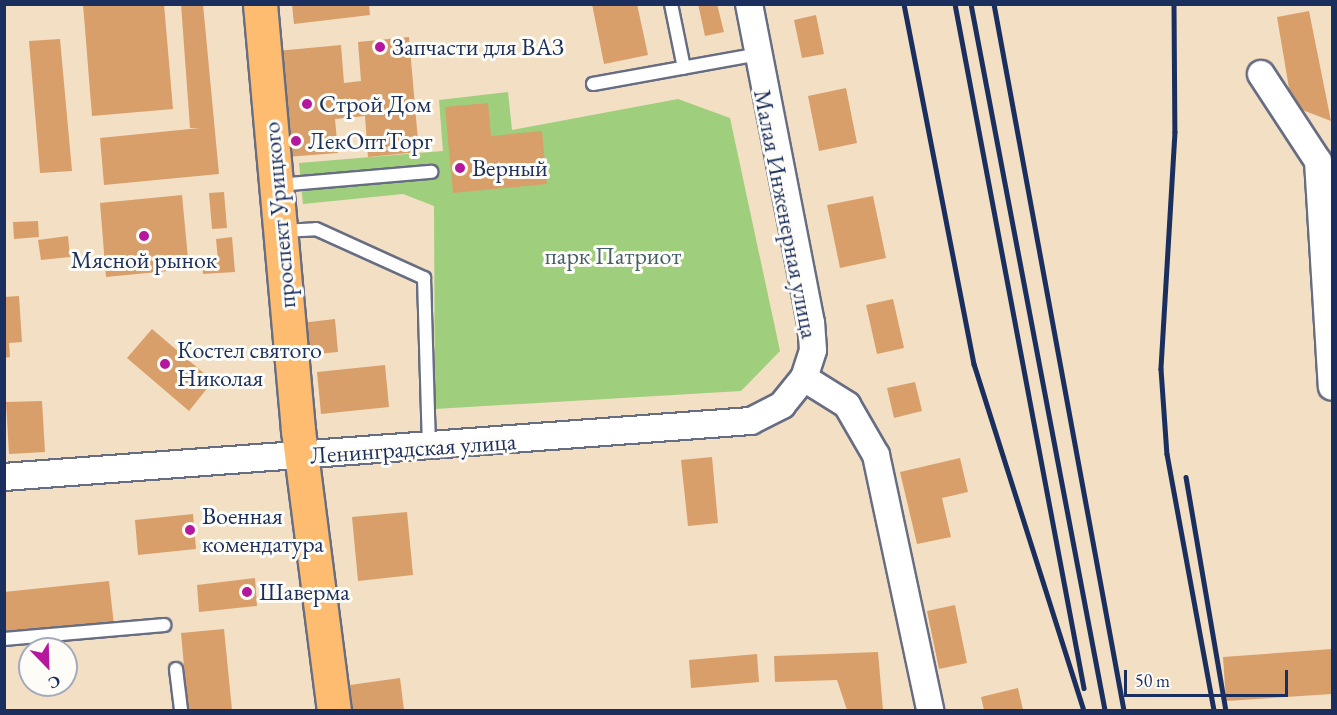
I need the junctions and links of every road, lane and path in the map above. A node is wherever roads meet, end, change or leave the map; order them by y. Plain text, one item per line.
1 (260, 4) edge
2 (671, 4) edge
3 (749, 4) edge
4 (754, 55) junction
5 (684, 68) junction
6 (1261, 74) dead end
7 (593, 84) dead end
8 (431, 172) dead end
9 (276, 186) junction
10 (281, 231) junction
11 (1330, 303) edge
12 (804, 378) junction
13 (1332, 387) edge
14 (429, 446) junction
15 (302, 456) junction
16 (4, 477) edge
17 (164, 625) dead end
18 (4, 639) edge
19 (176, 669) dead end
20 (180, 711) edge
21 (334, 711) edge
22 (930, 711) edge

1 - 9 main road, проспект Урицкого
2 - 5 lane
3 - 4 street, Малая Инженерная улица
4 - 5 lane
4 - 12 street, Малая Инженерная улица
5 - 7 lane
6 - 11 street
8 - 9 lane
9 - 10 main road, проспект Урицкого
10 - 14 lane
10 - 15 main road, проспект Урицкого
11 - 13 street
12 - 14 street, Ленинградская улица
12 - 22 street
14 - 15 street, Ленинградская улица
15 - 16 street, Ленинградская улица
15 - 21 main road, проспект Урицкого
17 - 18 lane
19 - 20 lane

